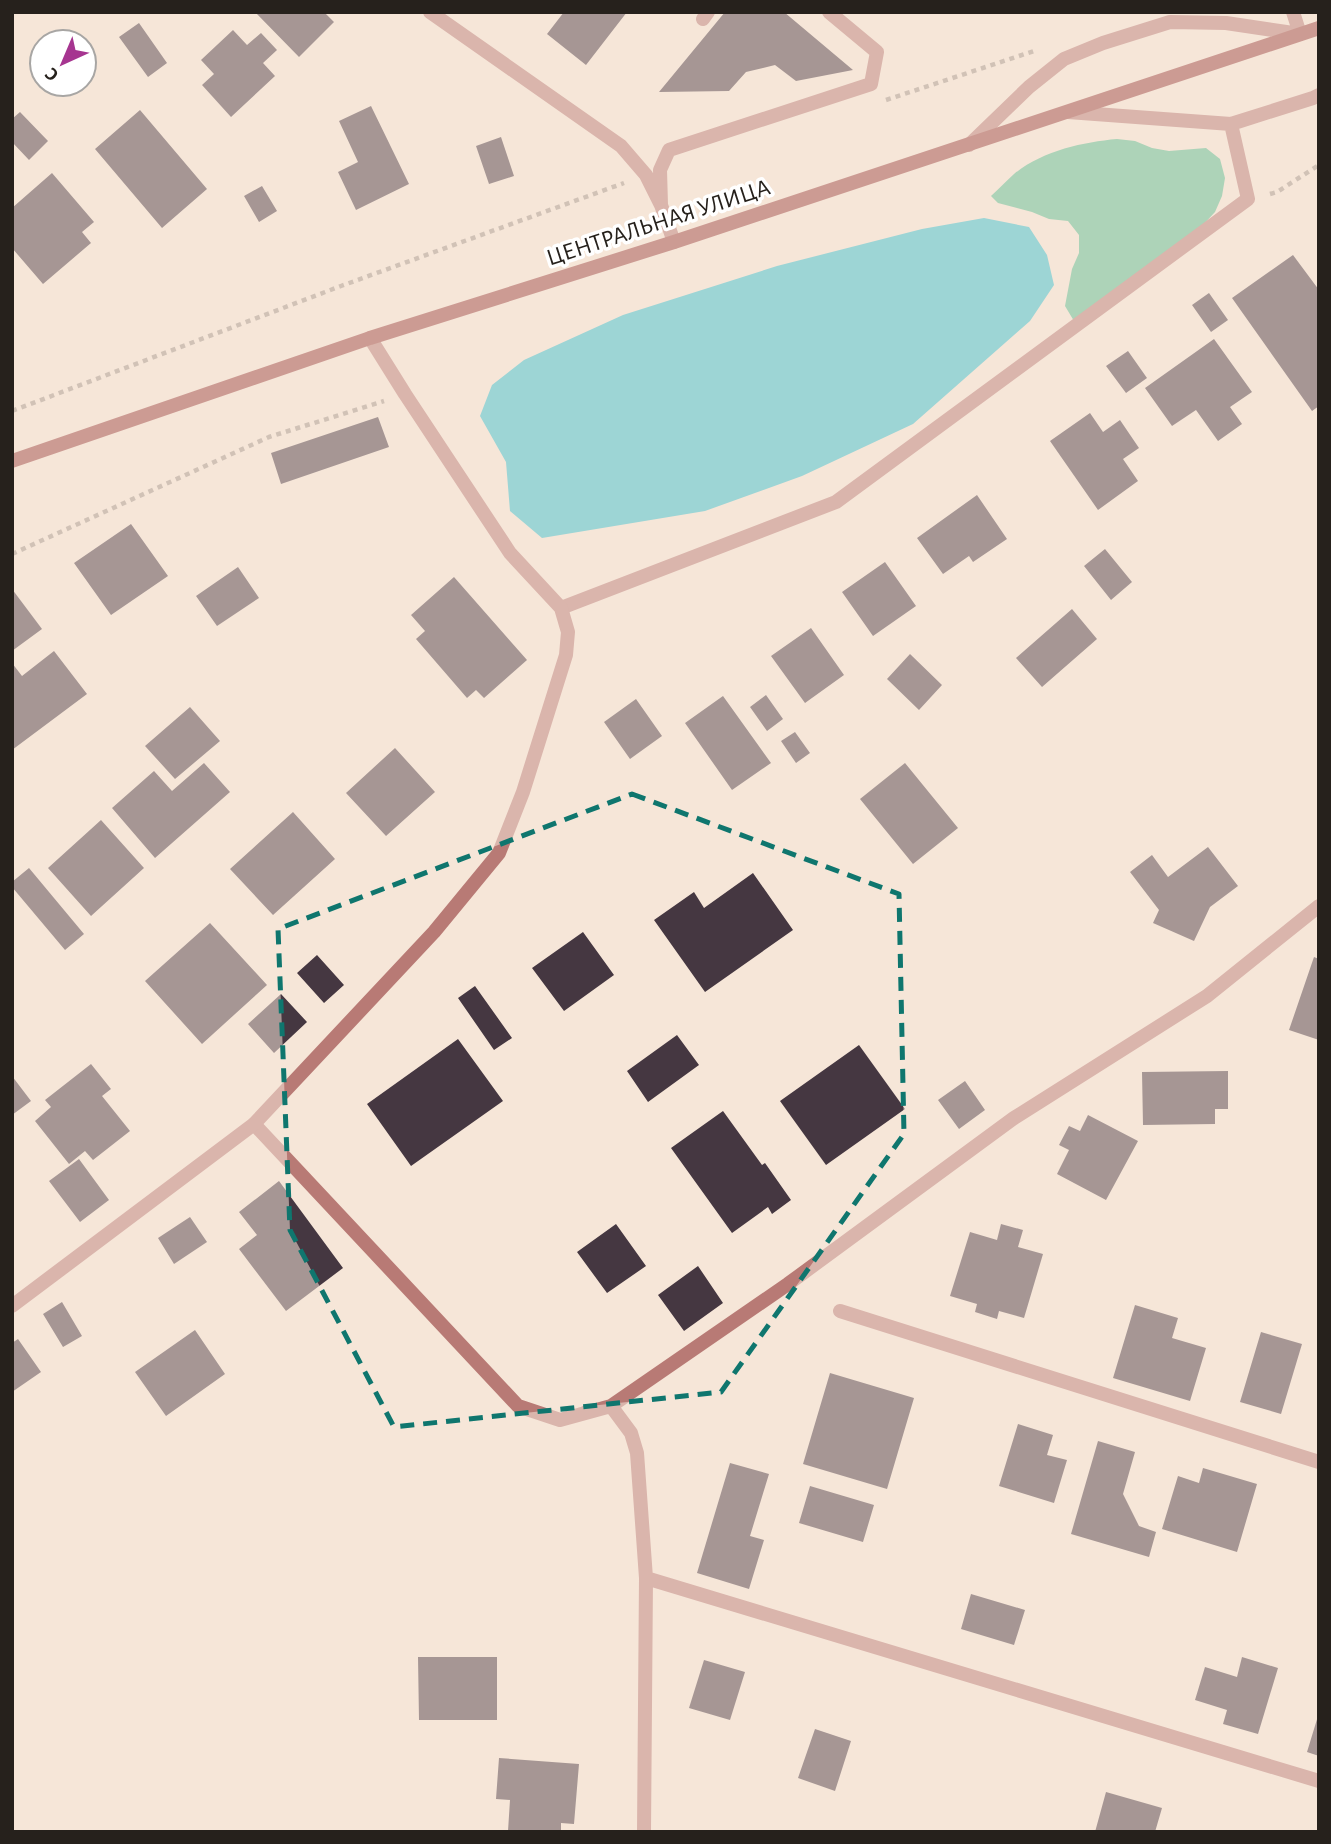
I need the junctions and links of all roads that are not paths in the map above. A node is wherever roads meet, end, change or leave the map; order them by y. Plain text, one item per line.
1 (430, 12) edge
2 (829, 12) edge
3 (1293, 12) edge
4 (1319, 28) edge
5 (1300, 34) junction
6 (1319, 95) edge
7 (1066, 111) junction
8 (1231, 124) junction
9 (969, 145) junction
10 (661, 205) junction
11 (674, 242) junction
12 (370, 338) junction
13 (12, 461) edge
14 (561, 608) junction
15 (1319, 906) edge
16 (254, 1124) junction
17 (12, 1306) edge
18 (840, 1311) dead end
19 (611, 1406) junction
20 (1319, 1462) edge
21 (646, 1578) junction
22 (1319, 1782) edge
23 (644, 1832) edge

1 - 10 street
2 - 10 street
3 - 5 street
4 - 5 main road, ЦЕНТРАЛЬНАЯ УЛИЦА
5 - 7 main road, ЦЕНТРАЛЬНАЯ УЛИЦА
5 - 9 street
6 - 8 street
7 - 8 street
7 - 9 main road, ЦЕНТРАЛЬНАЯ УЛИЦА
8 - 14 street
9 - 11 main road, ЦЕНТРАЛЬНАЯ УЛИЦА
10 - 11 street
11 - 12 main road, ЦЕНТРАЛЬНАЯ УЛИЦА
12 - 13 main road, ЦЕНТРАЛЬНАЯ УЛИЦА
12 - 14 street
14 - 16 street
15 - 19 street
16 - 17 street
16 - 19 street
18 - 20 street
19 - 21 street
21 - 22 street
21 - 23 street

